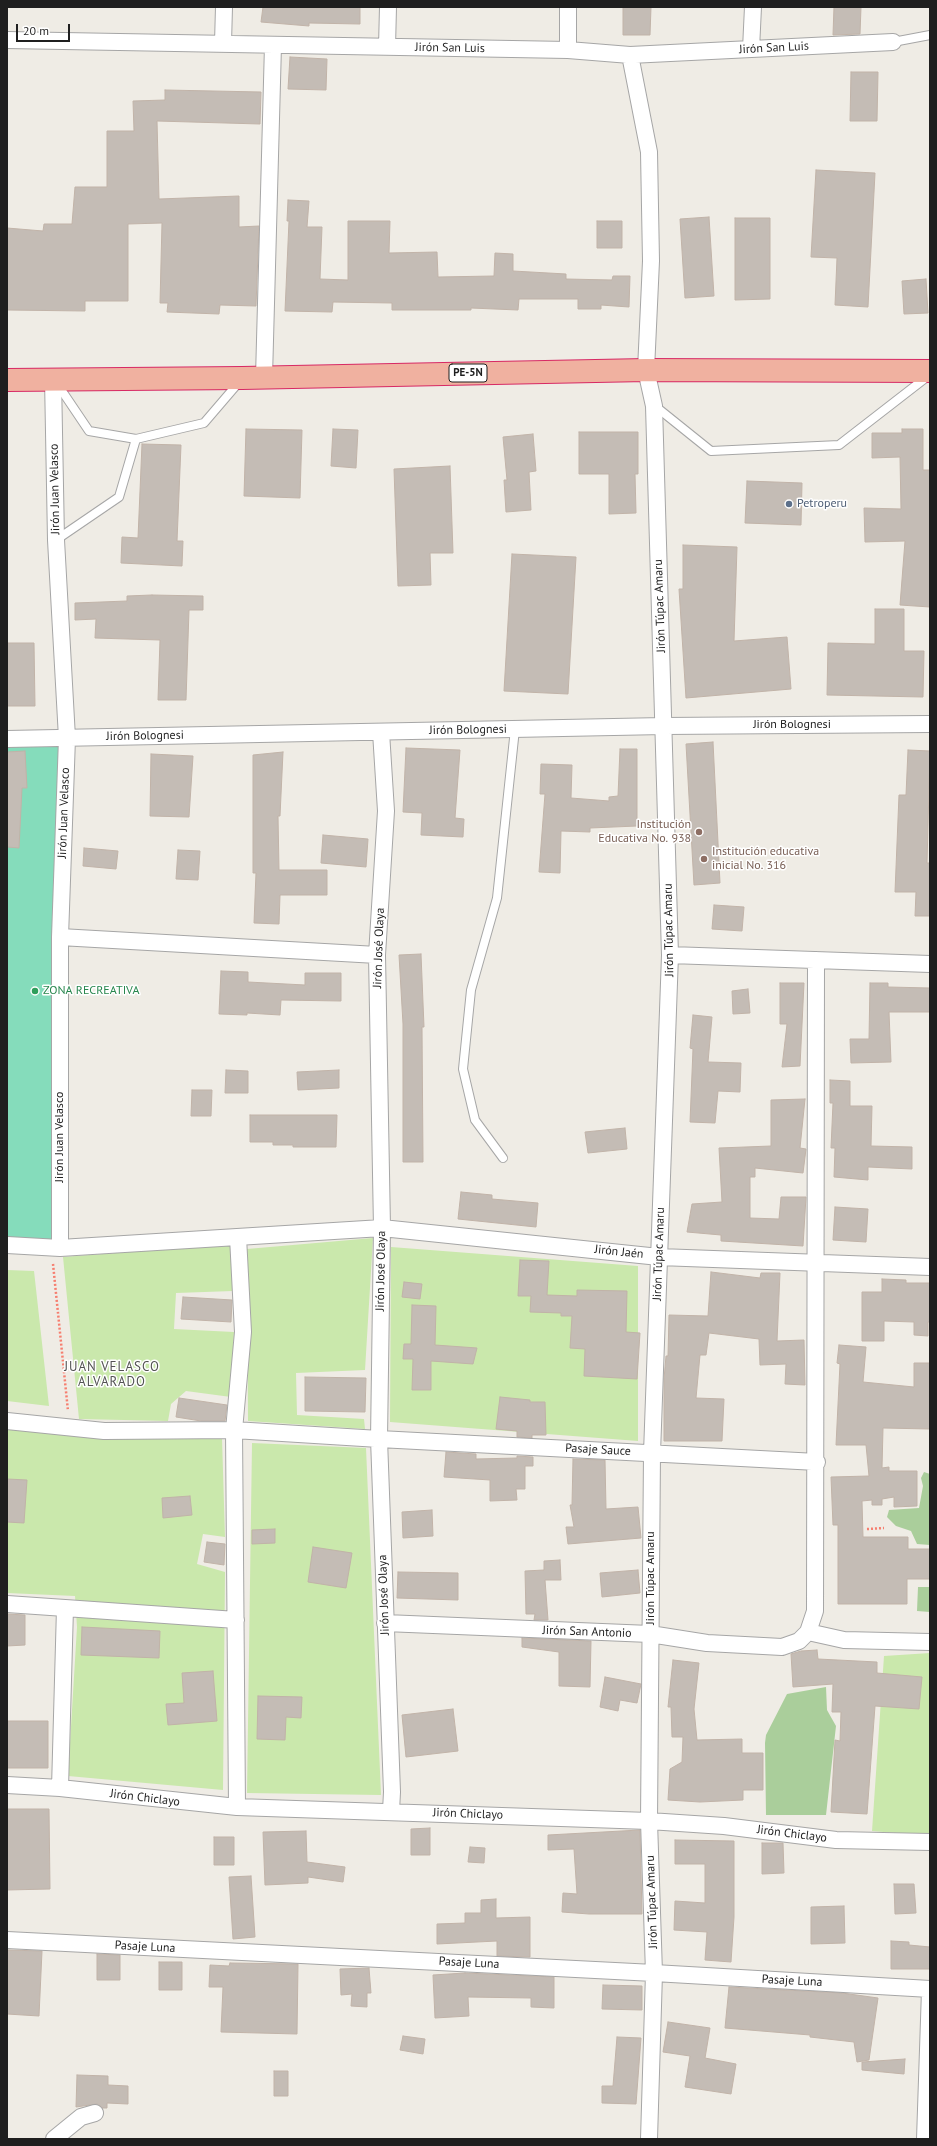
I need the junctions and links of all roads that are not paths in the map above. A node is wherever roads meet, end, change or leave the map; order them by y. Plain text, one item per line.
1 (224, 7) edge
2 (388, 7) edge
3 (568, 7) edge
4 (753, 7) edge
5 (930, 35) edge
6 (7, 40) edge
7 (893, 42) joint
8 (223, 43) junction
9 (274, 46) junction
10 (387, 47) junction
11 (751, 49) junction
12 (568, 50) junction
13 (630, 55) junction
14 (646, 370) junction
15 (930, 373) edge
16 (53, 378) junction
17 (253, 378) junction
18 (7, 380) edge
19 (654, 406) junction
20 (136, 439) junction
21 (56, 540) junction
22 (930, 724) edge
23 (664, 726) junction
24 (515, 729) junction
25 (381, 732) junction
26 (67, 738) junction
27 (7, 739) edge
28 (60, 937) junction
29 (377, 955) junction
30 (670, 955) junction
31 (816, 960) junction
32 (930, 964) edge
33 (503, 1158) dead end
34 (382, 1228) junction
35 (238, 1237) junction
36 (7, 1245) edge
37 (56, 1248) junction
38 (659, 1256) junction
39 (817, 1263) junction
40 (930, 1267) edge
41 (7, 1421) edge
42 (234, 1430) junction
43 (378, 1439) junction
44 (652, 1453) junction
45 (817, 1462) junction
46 (7, 1604) edge
47 (65, 1608) junction
48 (236, 1620) junction
49 (386, 1623) junction
50 (808, 1632) junction
51 (650, 1634) junction
52 (930, 1642) edge
53 (7, 1785) edge
54 (60, 1788) junction
55 (238, 1807) junction
56 (391, 1811) junction
57 (649, 1821) junction
58 (930, 1842) edge
59 (7, 1940) edge
60 (654, 1973) junction
61 (930, 1989) edge
62 (95, 2113) dead end
63 (54, 2139) edge
64 (649, 2139) edge
65 (925, 2139) edge

1 - 8 street
2 - 10 street
3 - 12 street
4 - 11 street
5 - 7 lane
6 - 8 street, Jirón San Luis
7 - 11 street, Jirón San Luis
8 - 9 street, Jirón San Luis
9 - 10 street, Jirón San Luis
9 - 17 street
10 - 12 street, Jirón San Luis
11 - 13 street, Jirón San Luis
12 - 13 street, Jirón San Luis
13 - 14 street, Jirón Túpac Amaru
14 - 15 highway, PE-5N
14 - 17 highway, PE-5N
14 - 19 street, Jirón Túpac Amaru
15 - 19 lane
16 - 17 highway, PE-5N
16 - 18 highway, PE-5N
16 - 20 lane
16 - 21 street, Jirón Juan Velasco
17 - 20 lane
19 - 23 street, Jirón Túpac Amaru
20 - 21 lane
21 - 26 street, Jirón Juan Velasco
22 - 23 street, Jirón Bolognesi
23 - 24 street, Jirón Bolognesi
23 - 30 street, Jirón Túpac Amaru
24 - 25 street, Jirón Bolognesi
24 - 33 lane
25 - 26 street, Jirón Bolognesi
25 - 29 street, Jirón José Olaya
26 - 27 street, Jirón Bolognesi
26 - 28 street, Jirón Juan Velasco
28 - 29 street
28 - 37 street, Jirón Juan Velasco
29 - 34 street, Jirón José Olaya
30 - 31 street
30 - 38 street, Jirón Túpac Amaru
31 - 32 street
31 - 39 street
34 - 35 street, Jirón Jaén
34 - 38 street, Jirón Jaén
34 - 43 street, Jirón José Olaya
35 - 37 street, Jirón Jaén
35 - 42 street
36 - 37 street
38 - 39 street, Jirón Jaén
38 - 44 street, Jirón Túpac Amaru
39 - 40 street, Jirón Jaén
39 - 45 street
41 - 42 street, Pasaje Sauce
42 - 43 street, Pasaje Sauce
42 - 48 street
43 - 44 street, Pasaje Sauce
43 - 49 street, Jirón José Olaya
44 - 45 street, Pasaje Sauce
44 - 51 street, Jirón Túpac Amaru
45 - 50 street
46 - 47 street
47 - 48 street
47 - 54 street
48 - 55 street
49 - 51 street, Jirón San Antonio
49 - 56 street, Jirón José Olaya
50 - 51 street, Jirón San Antonio
50 - 52 street
51 - 57 street, Jirón Túpac Amaru
53 - 54 street, Jirón Chiclayo
54 - 55 street, Jirón Chiclayo
55 - 56 street, Jirón Chiclayo
56 - 57 street, Jirón Chiclayo
57 - 58 street, Jirón Chiclayo
57 - 60 street, Jirón Túpac Amaru
59 - 60 street, Pasaje Luna
60 - 61 street, Pasaje Luna
60 - 64 street, Jirón Túpac Amaru
61 - 65 street
62 - 63 street

